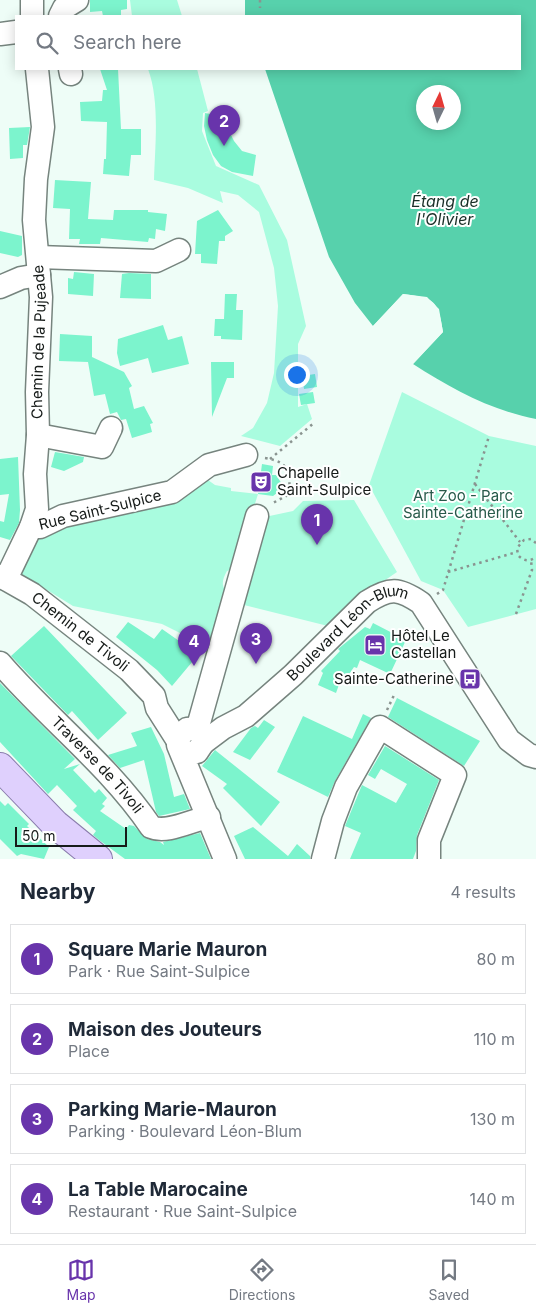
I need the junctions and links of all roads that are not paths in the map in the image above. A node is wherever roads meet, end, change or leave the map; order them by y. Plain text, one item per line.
1 (32, 0) edge
2 (77, 0) edge
3 (32, 15) edge
4 (60, 15) edge
5 (15, 32) edge
6 (0, 34) edge
7 (37, 70) edge
8 (179, 250) dead end
9 (38, 266) junction
10 (0, 287) edge
11 (111, 428) dead end
12 (38, 434) junction
13 (246, 455) road end
14 (257, 516) road end
15 (32, 527) junction
16 (3, 578) edge
17 (0, 663) edge
18 (192, 740) junction
19 (532, 756) edge
20 (0, 767) edge
21 (209, 817) junction
22 (98, 859) edge
23 (225, 859) edge
24 (323, 859) edge
25 (429, 859) edge

1 - 3 street
2 - 4 street
5 - 6 street
7 - 9 street, Chemin de la Pujeade
8 - 9 street
9 - 10 street
9 - 12 street, Chemin de la Pujeade
11 - 12 street
12 - 15 street, Chemin de la Pujeade
13 - 15 street, Rue Saint-Sulpice
14 - 18 street
15 - 16 street, Chemin de la Pujeade
16 - 18 street, Chemin de Tivoli
17 - 21 street, Traverse de Tivoli
18 - 19 street, Boulevard Léon-Blum
18 - 21 street
20 - 22 main road
21 - 23 street
24 - 25 street

